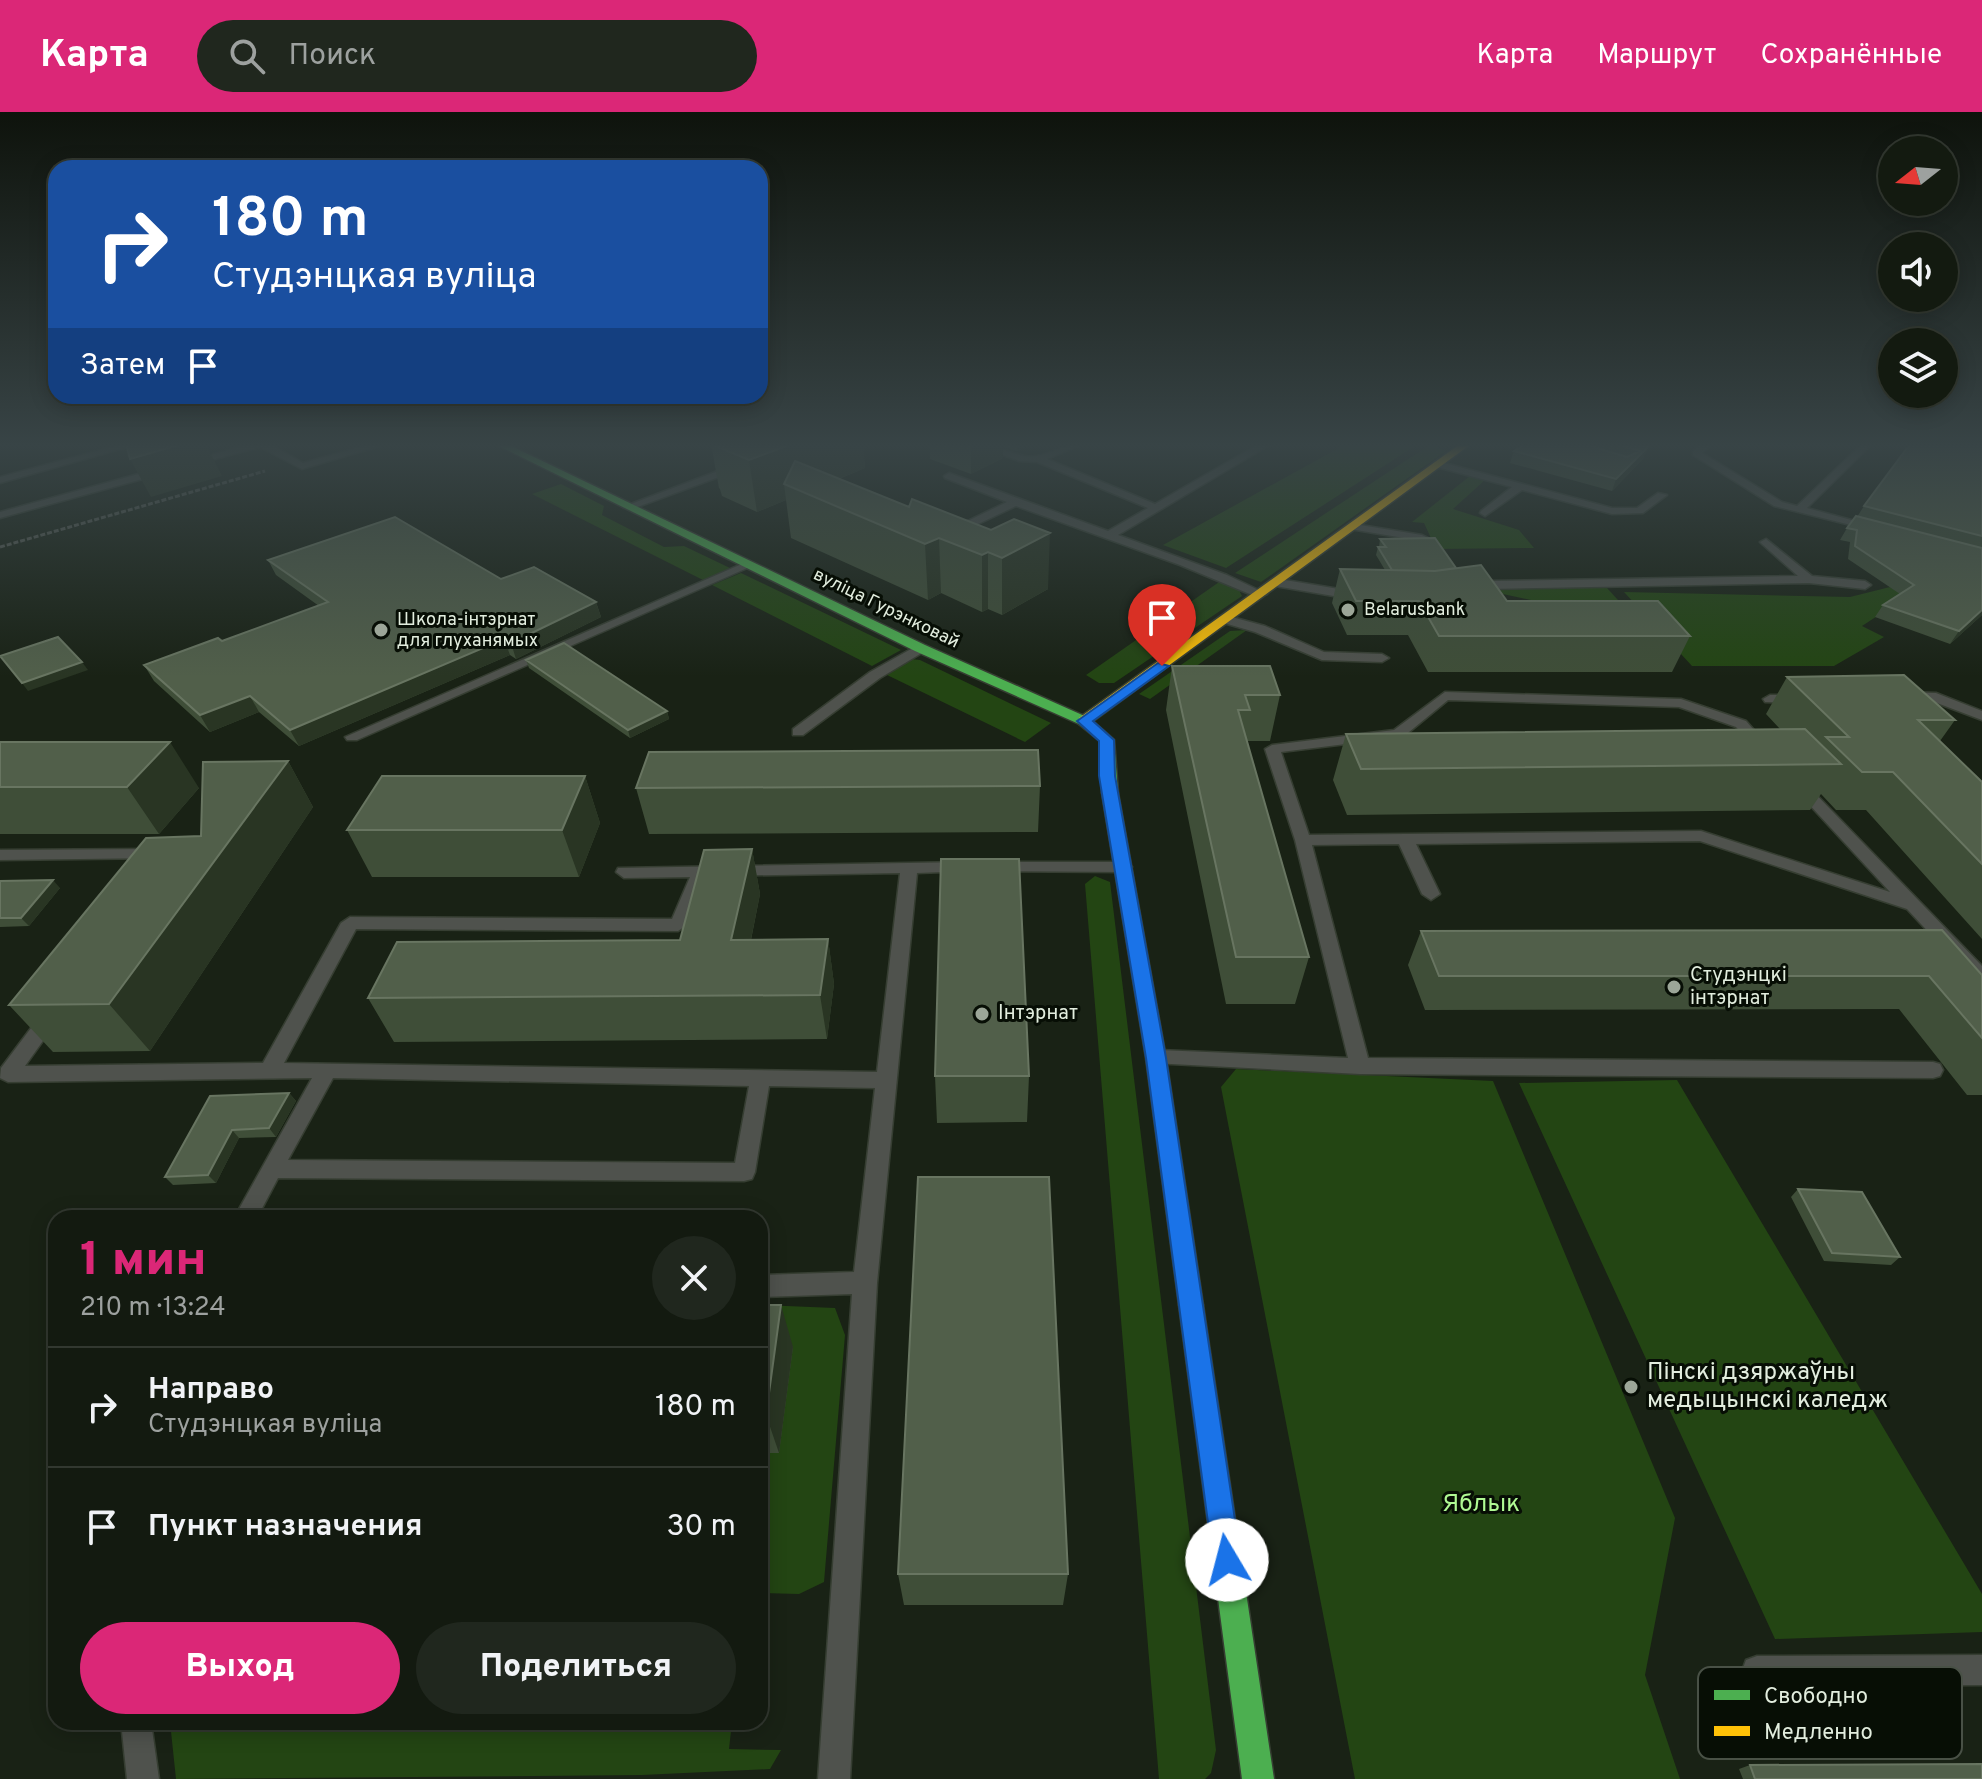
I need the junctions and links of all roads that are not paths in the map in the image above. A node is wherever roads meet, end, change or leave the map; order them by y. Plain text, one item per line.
1 (659, 522) edge
2 (975, 522) edge
3 (1073, 522) edge
4 (1130, 522) edge
5 (1361, 522) edge
6 (1846, 522) edge
7 (1354, 527) junction
8 (1891, 533) edge
9 (1111, 534) junction
10 (1422, 538) edge
11 (938, 540) edge
12 (1766, 542) dead end
13 (748, 565) junction
14 (1809, 579) junction
15 (1279, 583) junction
16 (1865, 585) dead end
17 (1261, 594) junction
18 (1374, 596) edge
19 (1453, 596) edge
20 (1228, 620) junction
21 (920, 648) junction
22 (1382, 658) dead end
23 (1887, 697) edge
24 (1814, 698) edge
25 (1770, 699) dead end
26 (1982, 716) edge
27 (1084, 721) junction
28 (798, 732) dead end
29 (352, 737) dead end
30 (1405, 839) junction
31 (1303, 840) junction
32 (0, 855) edge
33 (909, 867) junction
34 (1124, 867) junction
35 (701, 870) junction
36 (624, 872) dead end
37 (152, 879) edge
38 (1431, 894) dead end
39 (1913, 905) junction
40 (1982, 977) edge
41 (62, 1001) edge
42 (1156, 1058) junction
43 (1360, 1066) junction
44 (327, 1070) junction
45 (1933, 1070) dead end
46 (269, 1071) junction
47 (760, 1078) junction
48 (886, 1080) junction
49 (272, 1169) junction
50 (249, 1210) edge
51 (865, 1283) junction
52 (768, 1286) edge
53 (1962, 1670) edge
54 (1982, 1670) edge
55 (137, 1730) edge
56 (143, 1779) edge
57 (834, 1779) edge
58 (1258, 1779) edge

1 - 13 street, вуліца Гурэнковай
2 - 11 lane
3 - 9 lane
4 - 9 lane
5 - 7 street
6 - 8 lane
7 - 10 lane
7 - 15 street
9 - 17 lane
12 - 14 lane
13 - 21 street, вуліца Гурэнковай
13 - 29 lane
14 - 16 lane
14 - 19 lane
15 - 17 street
15 - 18 lane
17 - 20 street
20 - 22 lane
20 - 27 street
21 - 27 street, вуліца Гурэнковай
21 - 28 lane
23 - 26 lane
24 - 25 lane
27 - 34 street
30 - 31 lane
30 - 38 lane
30 - 39 lane
31 - 39 lane
31 - 43 lane
32 - 37 lane
33 - 34 lane
33 - 35 lane
33 - 48 lane
34 - 42 street
35 - 36 lane
35 - 46 lane
39 - 40 lane
41 - 46 lane
42 - 43 lane
42 - 58 street
43 - 45 lane
44 - 46 lane
44 - 47 lane
44 - 49 lane
47 - 48 lane
47 - 49 lane
48 - 51 lane
49 - 50 lane
51 - 52 lane
51 - 57 lane
53 - 54 lane
55 - 56 lane

